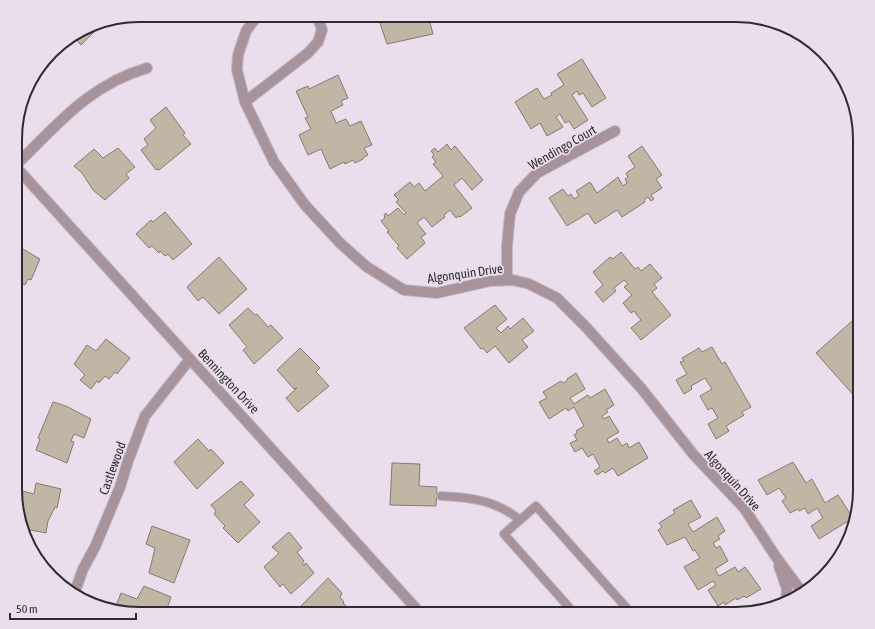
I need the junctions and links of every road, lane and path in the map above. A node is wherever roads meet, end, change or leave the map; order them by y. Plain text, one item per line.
1 (253, 22) edge
2 (319, 22) edge
3 (147, 68) dead end
4 (245, 102) junction
5 (615, 131) dead end
6 (22, 160) edge
7 (22, 173) edge
8 (507, 280) junction
9 (190, 359) junction
10 (441, 496) dead end
11 (520, 520) junction
12 (776, 556) junction
13 (76, 588) edge
14 (799, 588) edge
15 (786, 596) edge
16 (415, 607) edge
17 (569, 607) edge
18 (626, 607) edge

1 - 4 street, Algonquin Drive
2 - 4 street
3 - 6 street
4 - 8 street, Algonquin Drive
5 - 8 street, Wendingo Court
7 - 9 street, Bennington Drive
8 - 12 street, Algonquin Drive
9 - 13 street, Castlewood
9 - 16 street, Bennington Drive
10 - 11 lane
11 - 17 lane
11 - 18 lane
12 - 14 street, Algonquin Drive
12 - 15 street, Algonquin Drive

